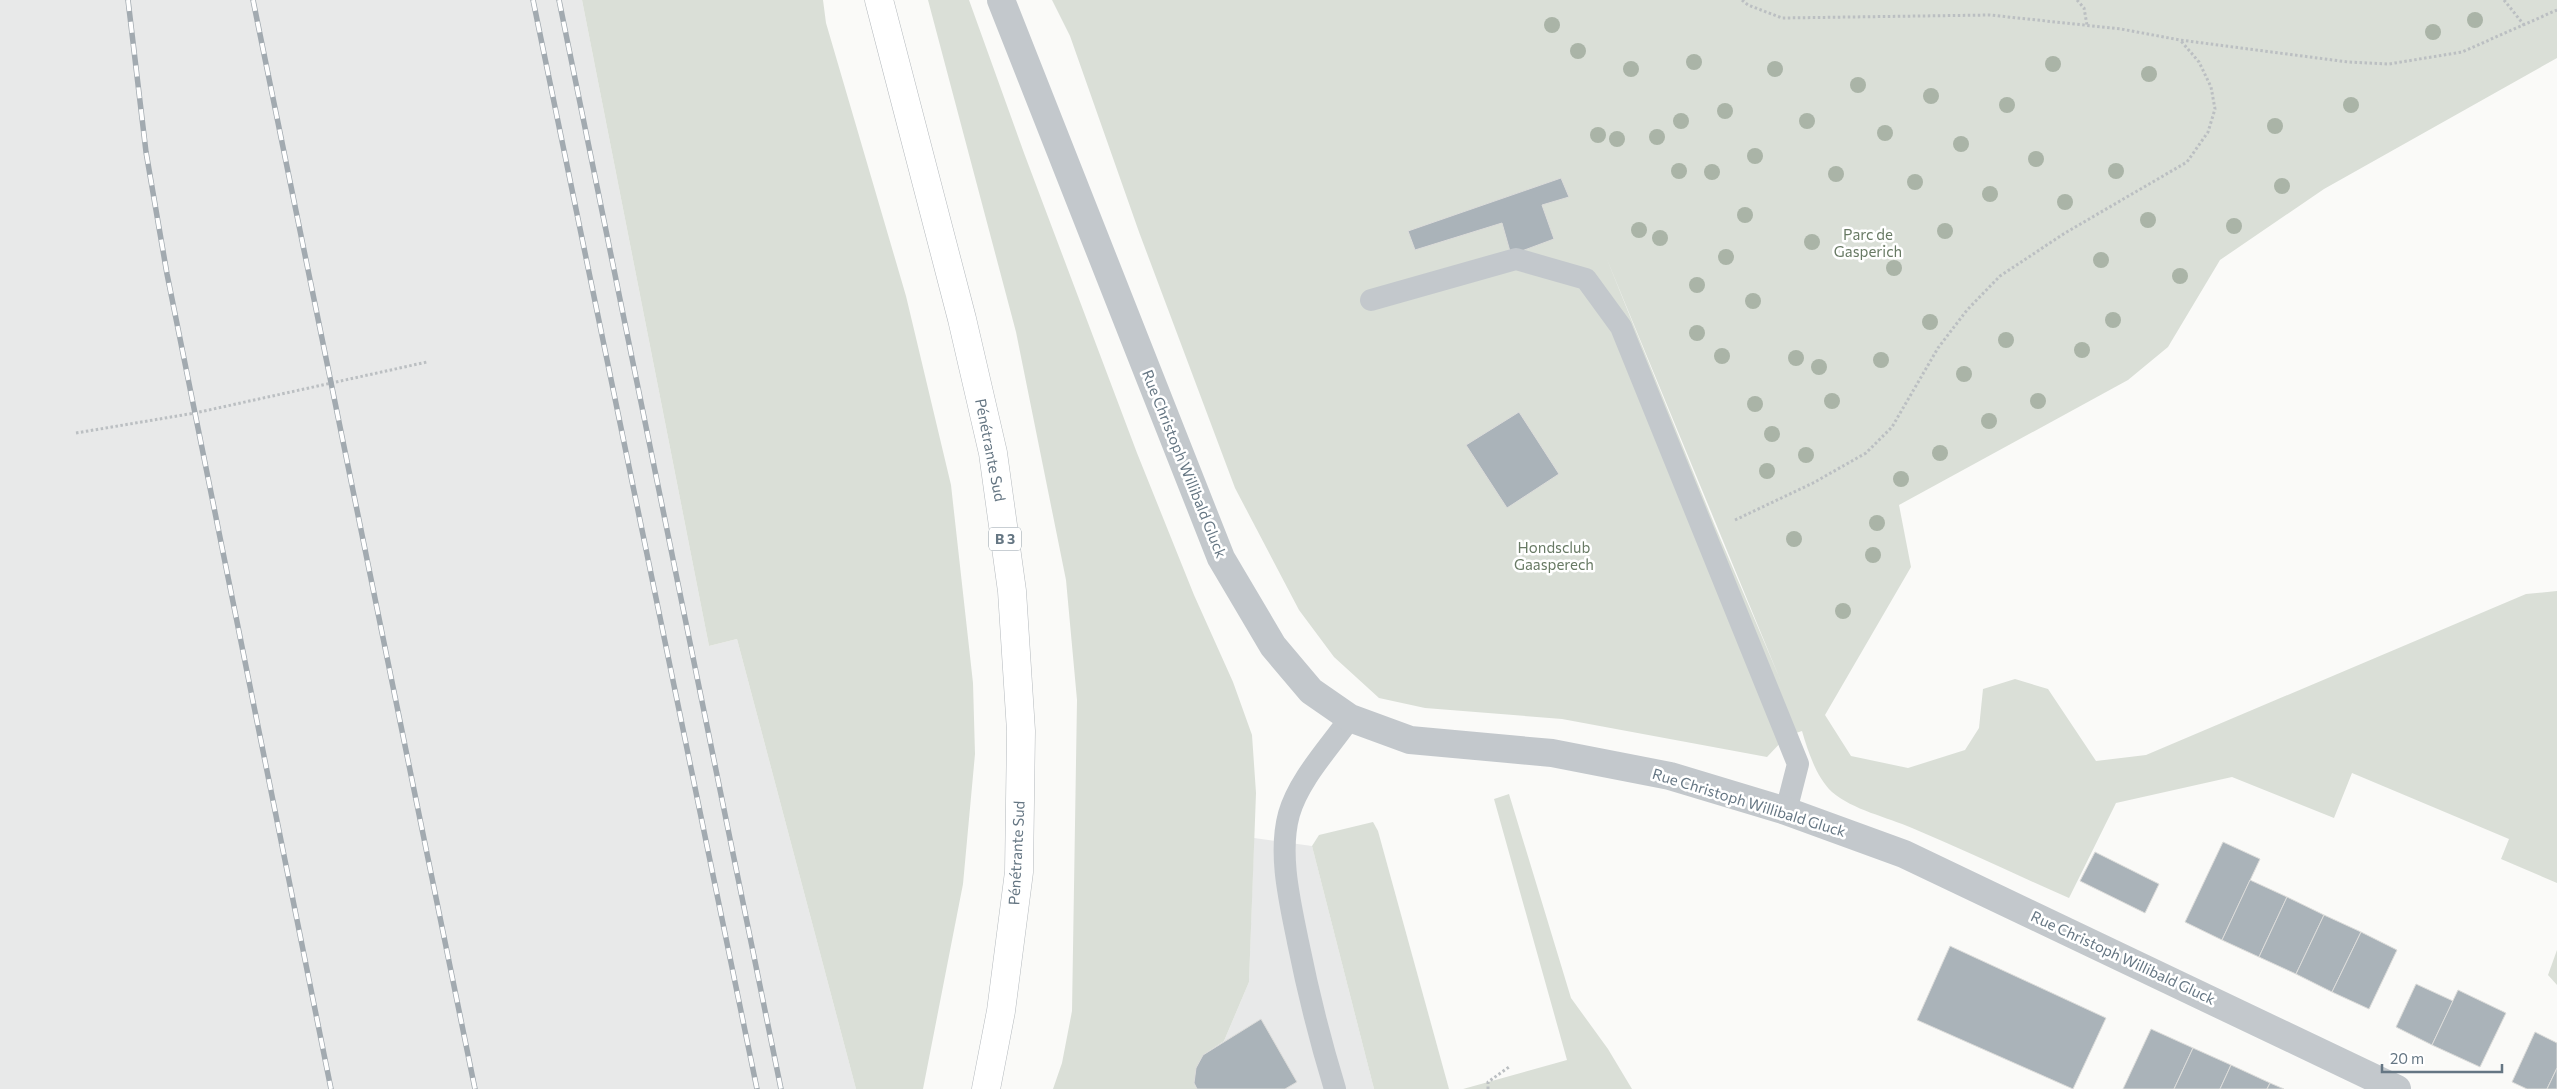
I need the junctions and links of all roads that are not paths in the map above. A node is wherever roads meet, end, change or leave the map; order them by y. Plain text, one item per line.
1 (879, 0) edge
2 (1001, 0) edge
3 (1371, 300) dead end
4 (1350, 718) junction
5 (1786, 811) junction
6 (986, 1089) edge
7 (1335, 1089) edge
8 (2397, 1089) edge

1 - 6 highway, Pénétrante Sud / B 3
2 - 4 street, Rue Christoph Willibald Gluck
3 - 5 lane
4 - 5 street, Rue Christoph Willibald Gluck
4 - 7 lane
5 - 8 street, Rue Christoph Willibald Gluck

